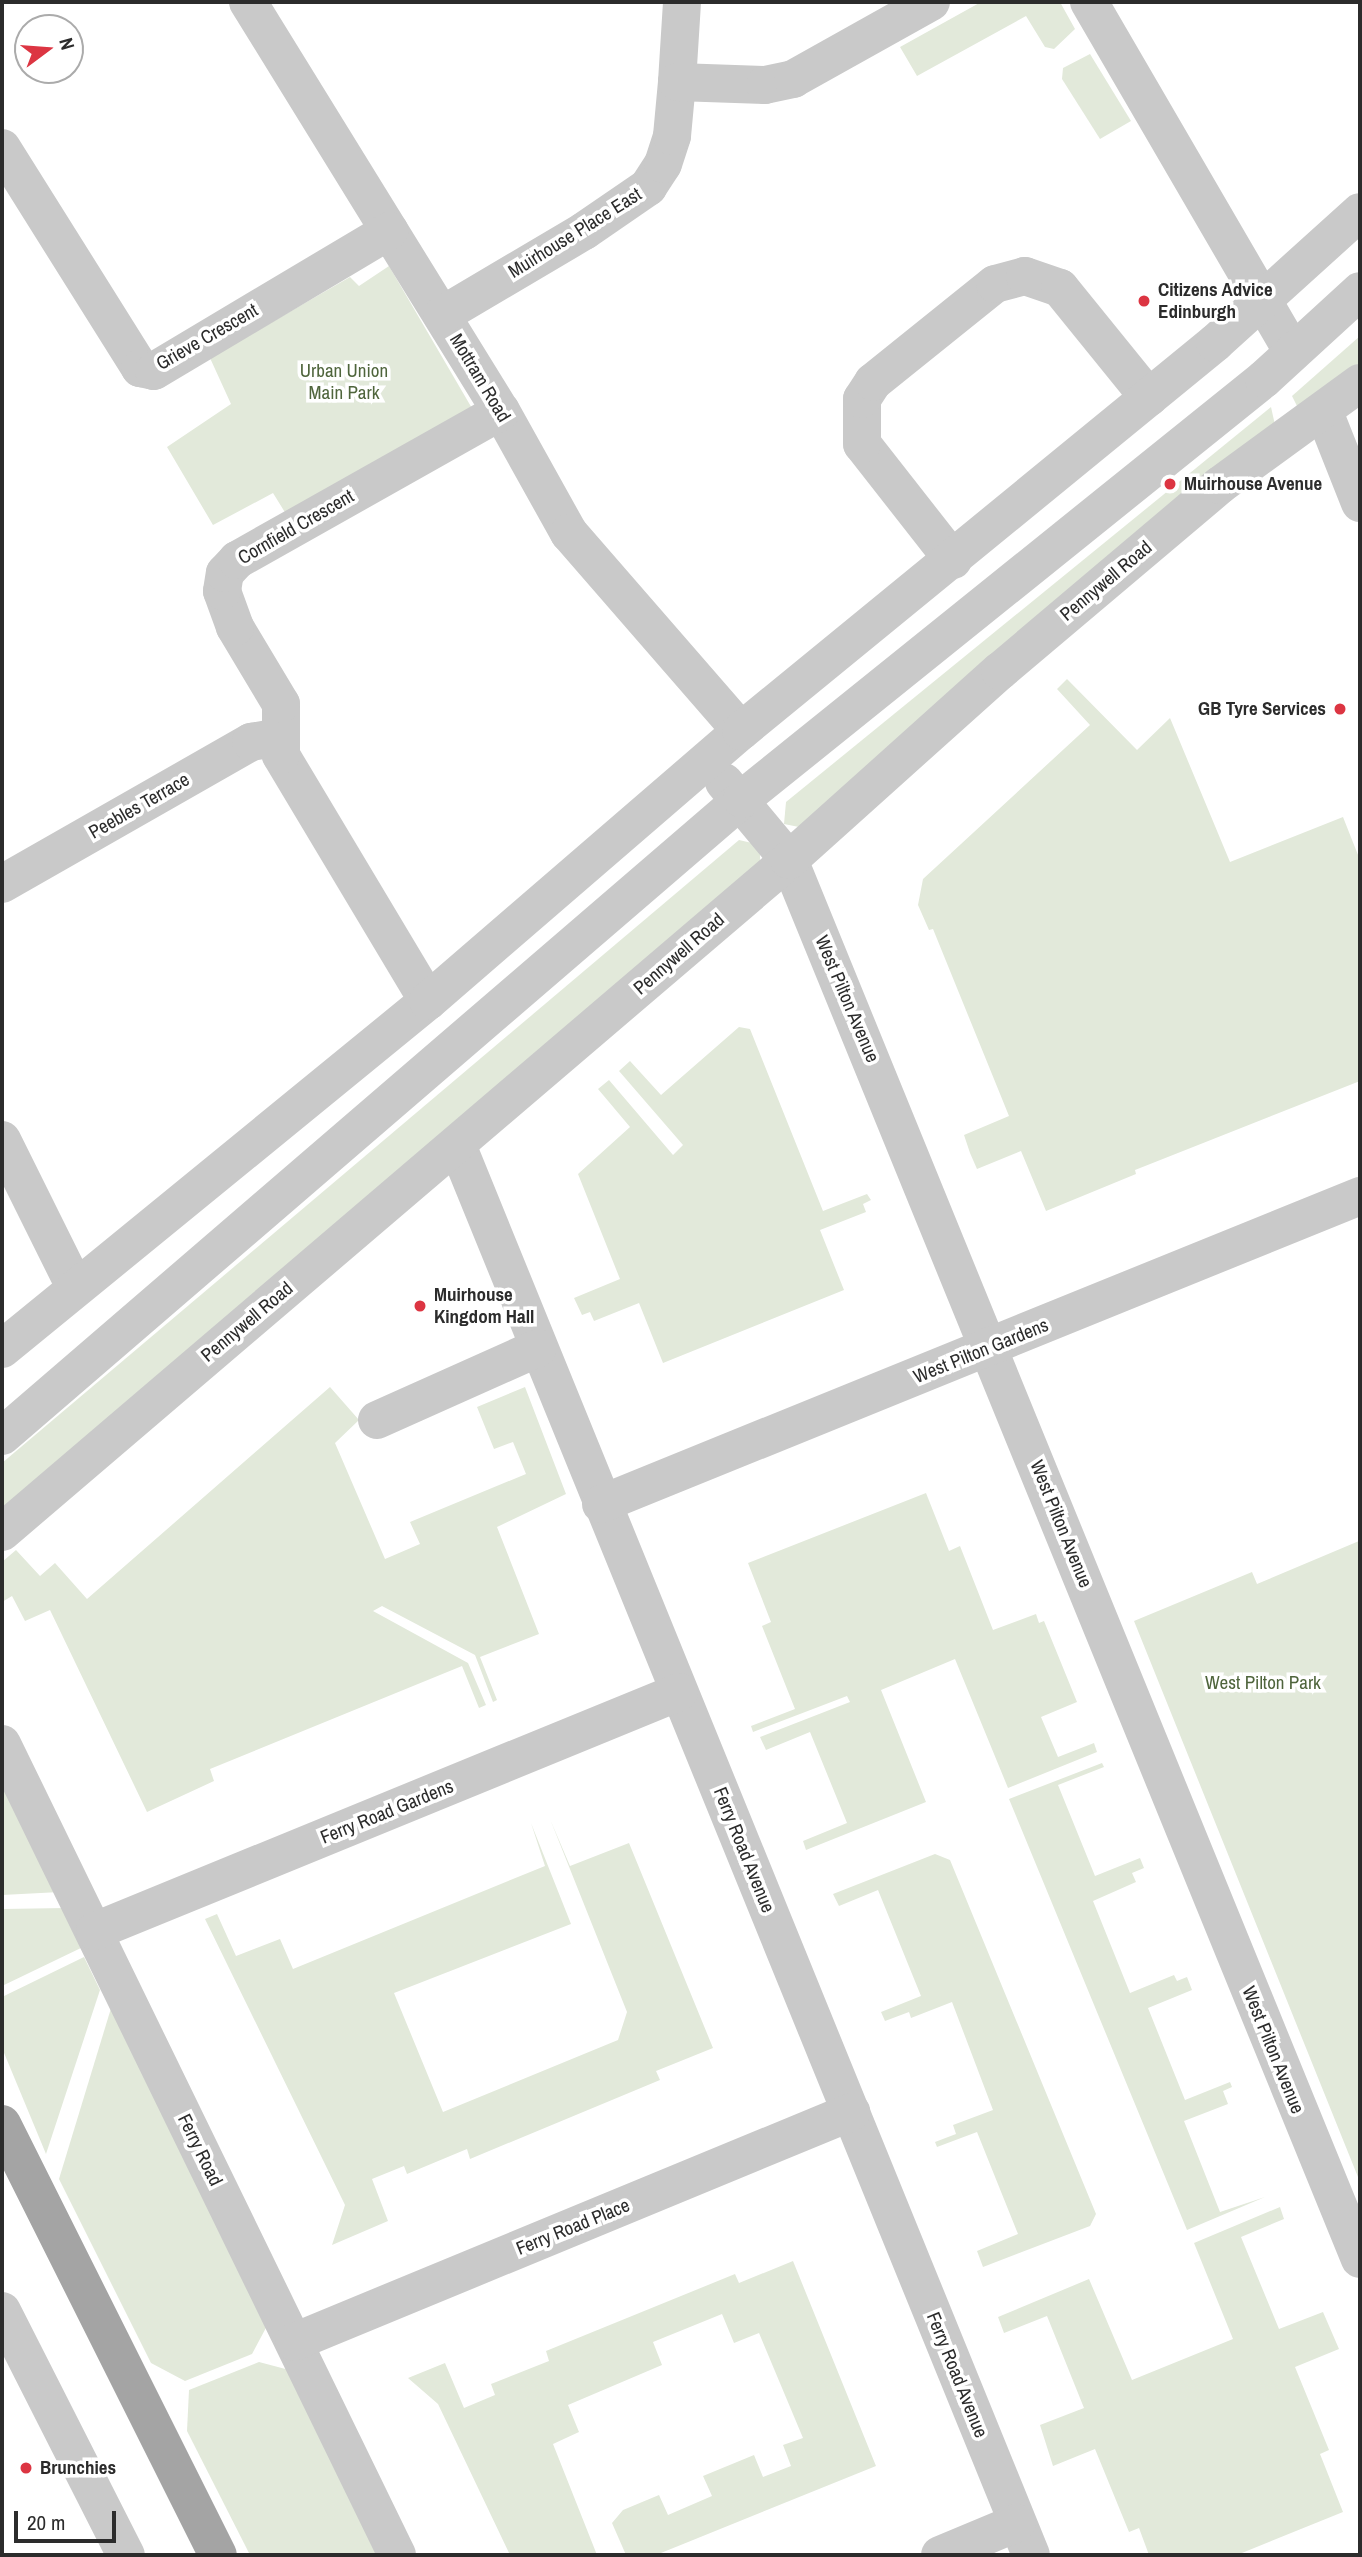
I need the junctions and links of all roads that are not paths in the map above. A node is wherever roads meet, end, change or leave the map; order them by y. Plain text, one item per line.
1 (248, 2) edge
2 (682, 2) edge
3 (931, 2) edge
4 (1088, 2) edge
5 (677, 82) junction
6 (2, 148) edge
7 (1360, 212) edge
8 (389, 231) junction
9 (1360, 291) edge
10 (1262, 300) junction
11 (442, 315) junction
12 (1293, 352) junction
13 (1360, 383) edge
14 (1149, 398) junction
15 (500, 411) junction
16 (1324, 412) junction
17 (1360, 503) edge
18 (953, 560) junction
19 (741, 731) junction
20 (279, 737) junction
21 (704, 764) junction
22 (742, 799) junction
23 (789, 860) junction
24 (2, 884) edge
25 (428, 1001) junction
26 (2, 1140) edge
27 (457, 1145) junction
28 (1360, 1196) edge
29 (75, 1287) junction
30 (991, 1347) junction
31 (538, 1348) junction
32 (2, 1349) edge
33 (377, 1420) dead end
34 (2, 1436) edge
35 (601, 1504) junction
36 (2, 1532) edge
37 (679, 1692) junction
38 (2, 1744) edge
39 (94, 1931) junction
40 (851, 2112) junction
41 (2, 2124) edge
42 (1360, 2259) edge
43 (2, 2311) edge
44 (294, 2342) junction
45 (1024, 2539) edge
46 (125, 2555) edge
47 (218, 2555) edge
48 (397, 2555) edge
49 (940, 2555) edge

1 - 8 street, Mottram Road
2 - 5 street, Muirhouse Place East
3 - 5 street
4 - 10 street
5 - 11 street, Muirhouse Place East
6 - 8 street, Grieve Crescent
7 - 10 street
8 - 11 street, Mottram Road
9 - 12 street
10 - 12 street
10 - 14 street
11 - 15 street, Mottram Road
12 - 22 street
13 - 16 street, Pennywell Road
14 - 18 street
14 - 18 street
15 - 19 street, Mottram Road
15 - 20 street, Cornfield Crescent
16 - 17 street
16 - 23 street, Pennywell Road
18 - 19 street
19 - 21 street
20 - 24 street, Peebles Terrace
20 - 25 street, Cornfield Crescent
21 - 22 street
21 - 25 street
22 - 23 street, West Pilton Avenue
22 - 34 street
23 - 27 street, Pennywell Road
23 - 30 street, West Pilton Avenue
25 - 29 street
26 - 29 street
27 - 31 street, Ferry Road Avenue
27 - 36 street, Pennywell Road
28 - 30 street, West Pilton Gardens
29 - 32 street
30 - 35 street, West Pilton Gardens
30 - 42 street, West Pilton Avenue
31 - 33 street
31 - 35 street, Ferry Road Avenue
35 - 37 street, Ferry Road Avenue
37 - 39 street, Ferry Road Gardens
37 - 40 street, Ferry Road Avenue
38 - 39 street, Ferry Road
39 - 44 street, Ferry Road
40 - 44 street, Ferry Road Place
40 - 45 street, Ferry Road Avenue
41 - 47 main road
43 - 46 street
44 - 48 street, Ferry Road
45 - 49 street

